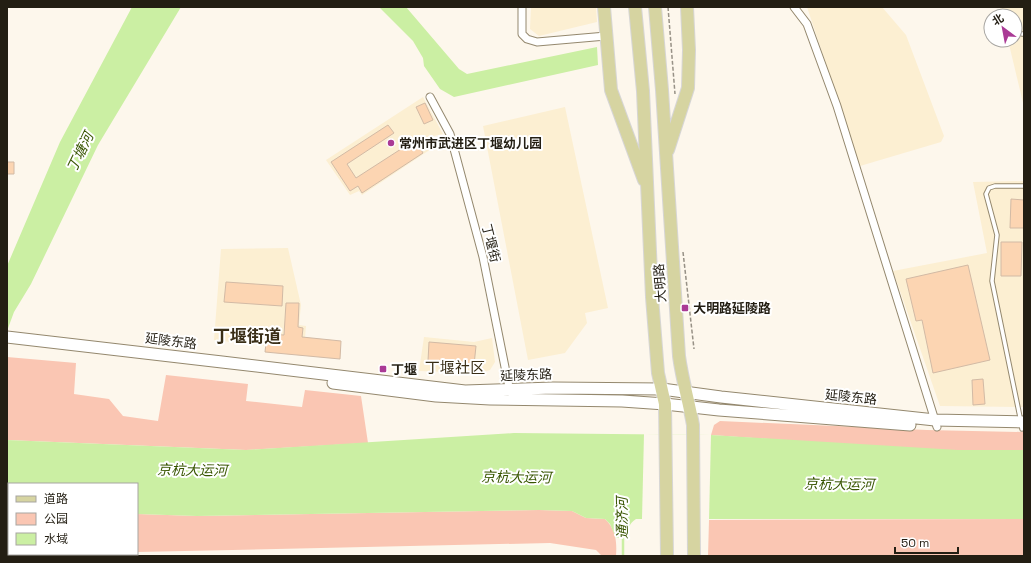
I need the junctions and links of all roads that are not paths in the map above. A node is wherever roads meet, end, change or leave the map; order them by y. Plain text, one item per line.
1 (522, 7) edge
2 (604, 7) edge
3 (636, 7) edge
4 (655, 7) edge
5 (687, 7) edge
6 (794, 7) edge
7 (606, 36) junction
8 (430, 97) dead end
9 (666, 157) junction
10 (1024, 186) edge
11 (648, 191) junction
12 (7, 337) edge
13 (7, 344) edge
14 (662, 389) junction
15 (686, 392) junction
16 (511, 395) junction
17 (665, 404) junction
18 (690, 406) junction
19 (936, 423) junction
20 (1023, 426) edge
21 (667, 556) edge
22 (694, 556) edge

1 - 7 street
2 - 7 main road
3 - 11 main road, 大明路
4 - 9 main road, 大明路
5 - 9 main road
6 - 19 street
7 - 11 main road
8 - 16 street, 丁堰街
9 - 15 main road, 大明路
10 - 20 lane
11 - 14 main road, 大明路
12 - 16 main road, 延陵东路
13 - 16 main road, 延陵东路
14 - 15 main road, 延陵东路
14 - 16 main road, 延陵东路
14 - 17 main road, 大明路
15 - 18 main road, 大明路
15 - 19 main road, 延陵东路
16 - 17 main road, 延陵东路
17 - 18 main road, 延陵东路
17 - 21 main road, 大明路
18 - 19 main road, 延陵东路
18 - 22 main road, 大明路
19 - 20 main road, 延陵东路

